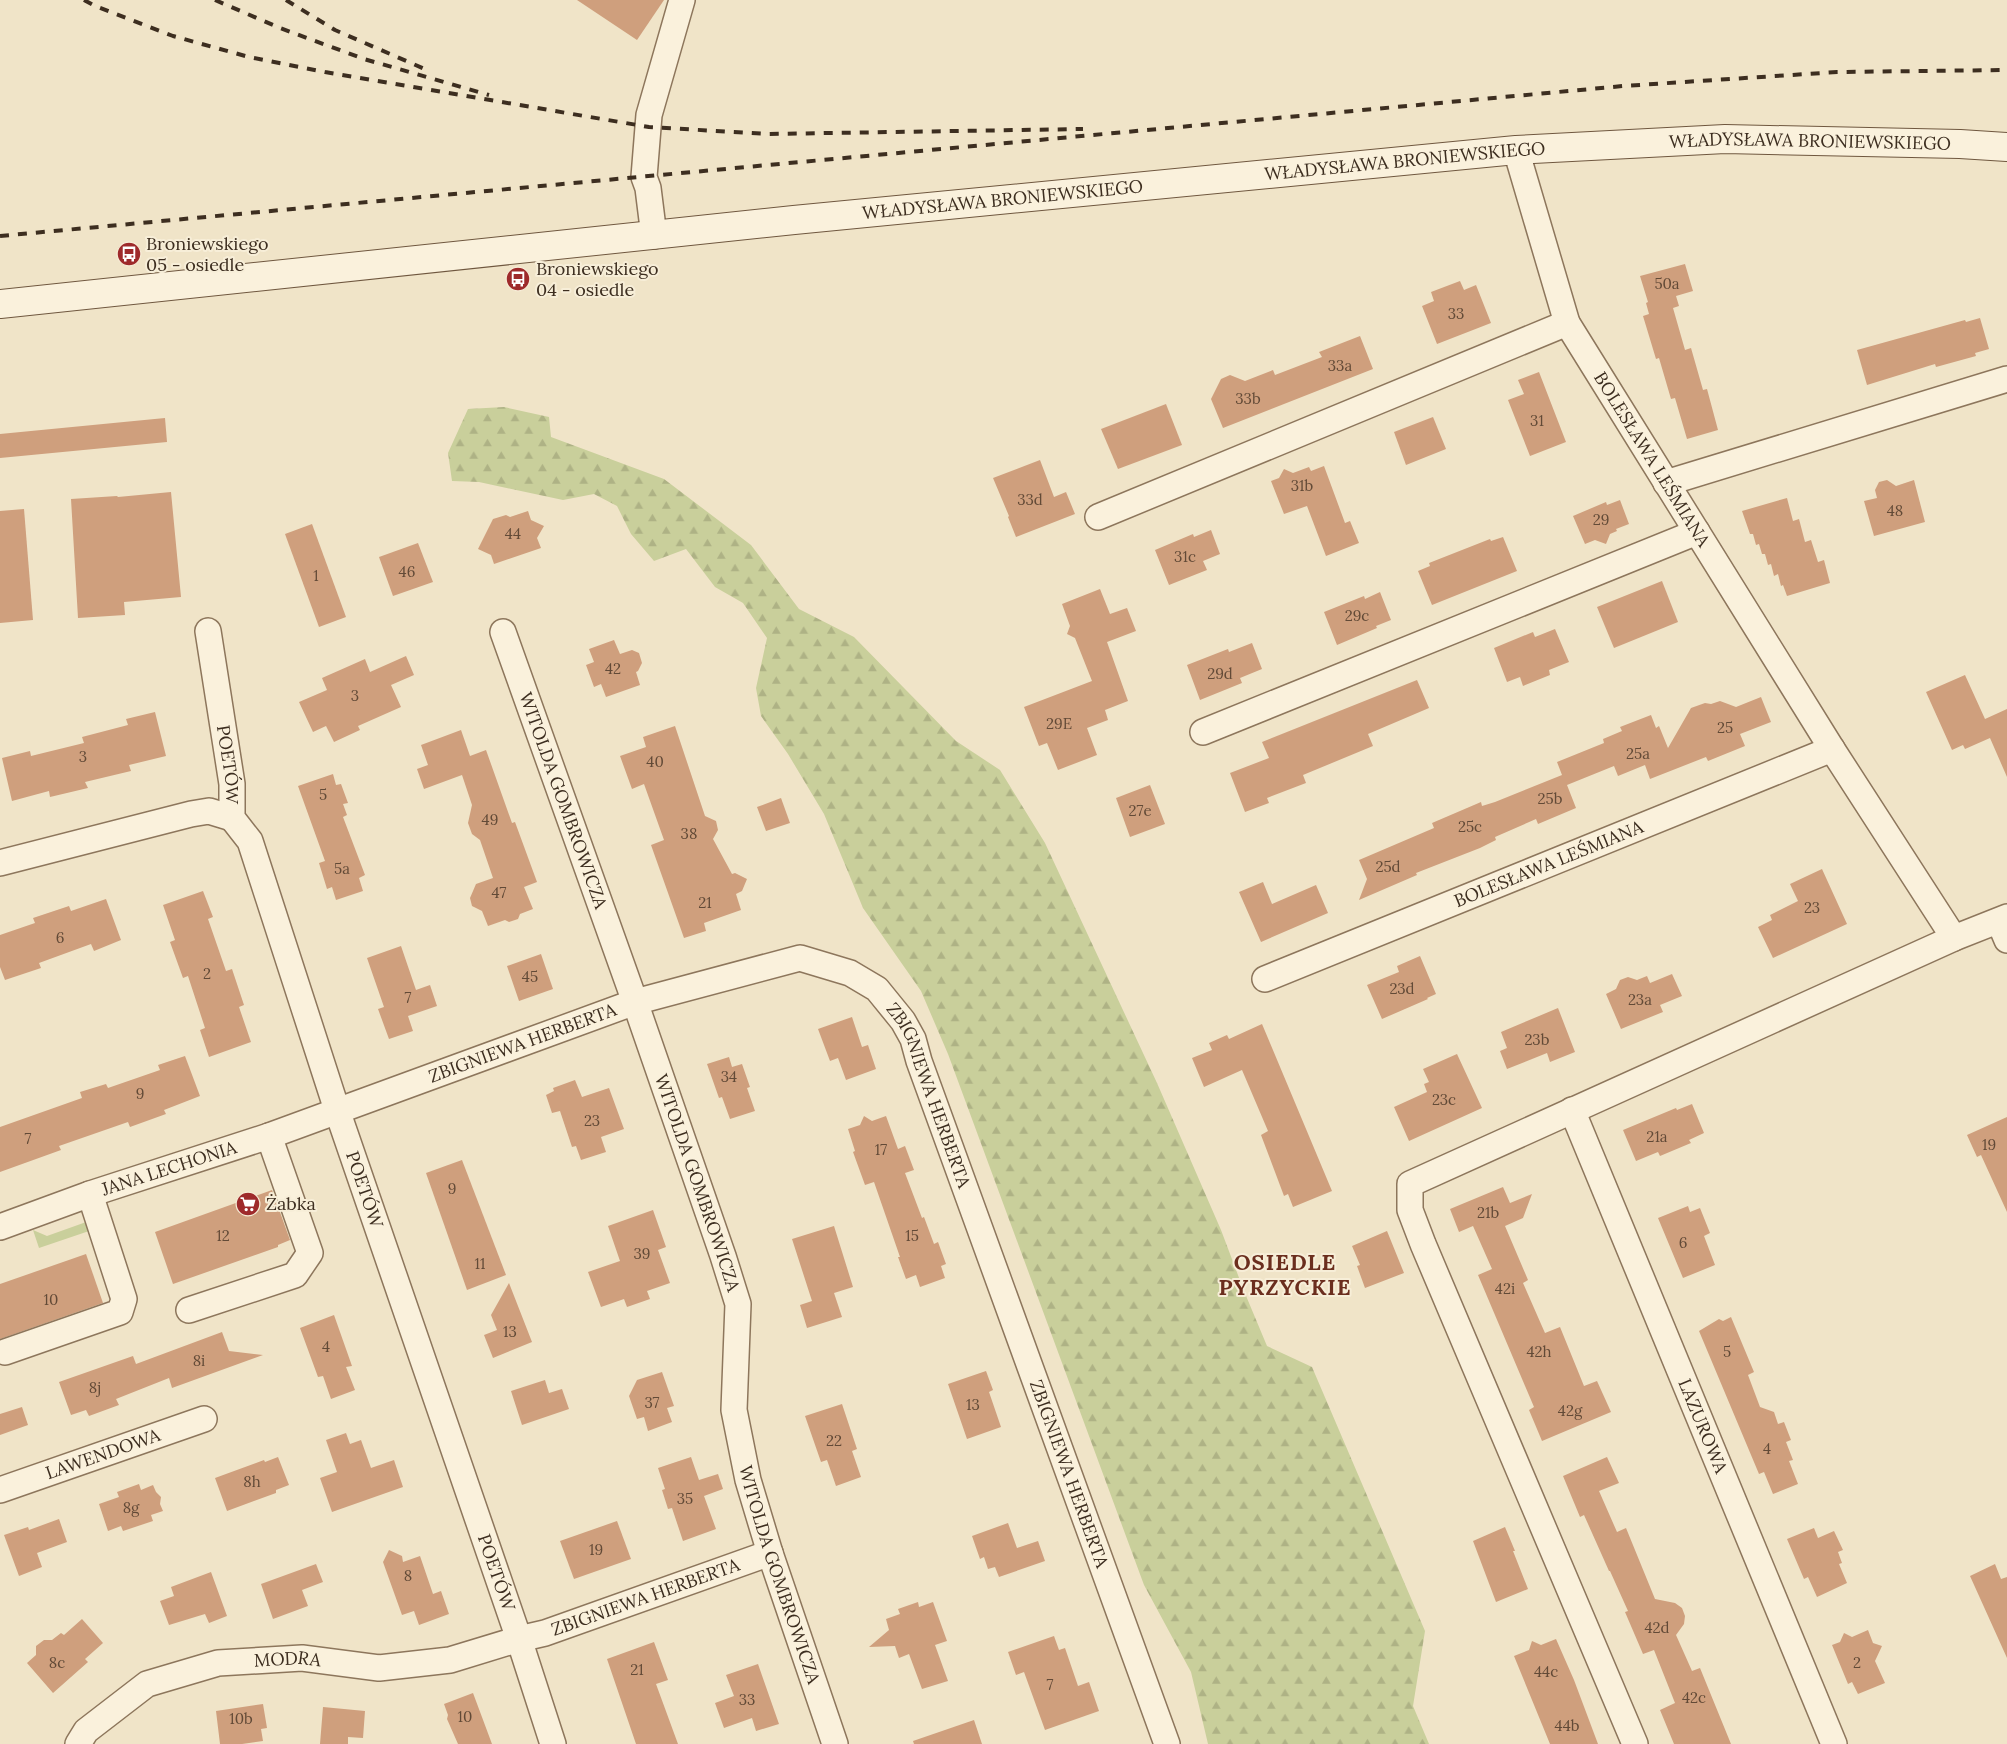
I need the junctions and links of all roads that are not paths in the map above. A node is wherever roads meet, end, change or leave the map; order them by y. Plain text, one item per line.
1 (682, 0) edge
2 (2007, 147) edge
3 (1516, 150) junction
4 (654, 236) junction
5 (0, 304) edge
6 (1567, 323) junction
7 (2007, 379) edge
8 (1666, 483) junction
9 (1098, 517) dead end
10 (1697, 532) junction
11 (208, 631) dead end
12 (503, 632) dead end
13 (1203, 732) dead end
14 (1832, 749) junction
15 (232, 818) junction
16 (0, 864) edge
17 (2004, 926) edge
18 (1954, 938) junction
19 (1265, 979) dead end
20 (635, 1002) junction
21 (337, 1110) junction
22 (1572, 1110) junction
23 (270, 1136) junction
24 (90, 1194) junction
25 (0, 1227) edge
26 (189, 1310) dead end
27 (5, 1352) dead end
28 (204, 1419) dead end
29 (0, 1490) edge
30 (770, 1553) junction
31 (519, 1639) junction
32 (78, 1744) edge
33 (553, 1744) edge
34 (835, 1744) edge
35 (1167, 1744) edge
36 (1635, 1744) edge
37 (1834, 1744) edge

1 - 4 street
2 - 3 main road, WŁADYSŁAWA BRONIEWSKIEGO
3 - 4 main road, WŁADYSŁAWA BRONIEWSKIEGO
3 - 6 street, BOLESŁAWA LEŚMIANA
4 - 5 main road, WŁADYSŁAWA BRONIEWSKIEGO
6 - 8 street, BOLESŁAWA LEŚMIANA
6 - 9 street
7 - 8 street
8 - 10 street, BOLESŁAWA LEŚMIANA
10 - 13 street
10 - 14 street, BOLESŁAWA LEŚMIANA
11 - 15 street, POETÓW
12 - 20 street, WITOLDA GOMBROWICZA
14 - 18 street, BOLESŁAWA LEŚMIANA
14 - 19 street, BOLESŁAWA LEŚMIANA
15 - 16 street
15 - 21 street, POETÓW
17 - 18 street
18 - 22 street
20 - 21 street, ZBIGNIEWA HERBERTA
20 - 30 street, WITOLDA GOMBROWICZA
20 - 35 street, ZBIGNIEWA HERBERTA
21 - 23 street, JANA LECHONIA
21 - 31 street, POETÓW
22 - 36 street
22 - 37 street, LAZUROWA
23 - 24 street, JANA LECHONIA
23 - 26 street
24 - 25 street, JANA LECHONIA
24 - 27 street
28 - 29 street, LAWENDOWA
30 - 31 street, ZBIGNIEWA HERBERTA
30 - 34 street, WITOLDA GOMBROWICZA
31 - 32 street, MODRA
31 - 33 street, POETÓW

